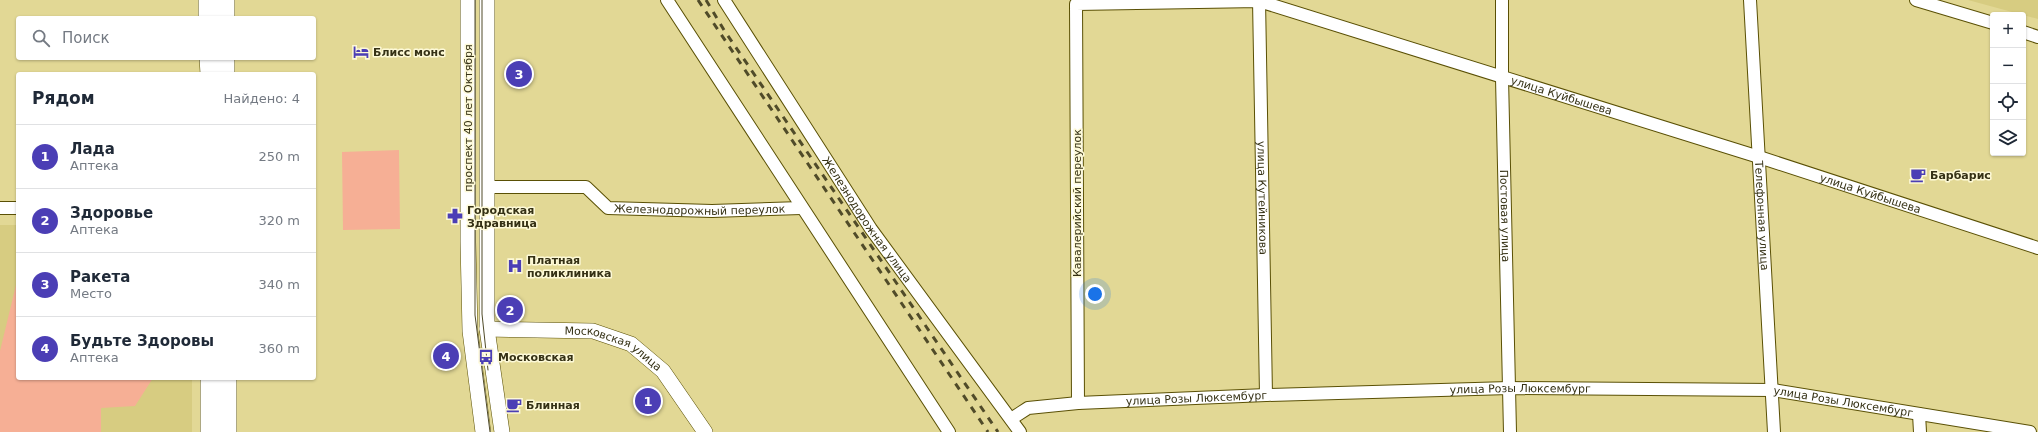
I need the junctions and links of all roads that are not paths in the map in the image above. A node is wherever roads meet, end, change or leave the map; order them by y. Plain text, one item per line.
1 (208, 0) edge
2 (226, 0) edge
3 (468, 0) edge
4 (487, 0) edge
5 (667, 0) edge
6 (724, 0) edge
7 (1259, 0) edge
8 (1502, 0) edge
9 (1750, 0) edge
10 (1916, 0) edge
11 (1076, 4) joint
12 (208, 16) edge
13 (225, 16) edge
14 (1990, 22) edge
15 (2026, 33) edge
16 (2038, 37) edge
17 (209, 60) edge
18 (225, 60) edge
19 (210, 72) edge
20 (225, 72) edge
21 (1502, 78) junction
22 (1759, 157) junction
23 (486, 186) junction
24 (0, 208) edge
25 (16, 208) edge
26 (801, 208) junction
27 (2038, 248) edge
28 (488, 329) junction
29 (470, 332) junction
30 (210, 380) edge
31 (227, 380) edge
32 (1509, 388) junction
33 (1773, 390) junction
34 (1266, 395) junction
35 (1078, 403) junction
36 (1919, 414) junction
37 (1011, 419) junction
38 (210, 432) edge
39 (227, 432) edge
40 (483, 432) edge
41 (502, 432) edge
42 (705, 432) edge
43 (949, 432) edge
44 (1020, 432) edge
45 (1510, 432) edge
46 (1774, 432) edge
47 (1920, 432) edge
48 (2030, 432) edge

1 - 12 main road
2 - 13 main road
3 - 29 street, проспект 40 лет Октября
4 - 23 street, проспект 40 лет Октября
5 - 26 street
6 - 37 street, Железнодорожная улица
7 - 11 street, улица Куйбышева
7 - 21 street, улица Куйбышева
7 - 34 street, улица Кутейникова
8 - 21 street, Постовая улица
9 - 22 street, Телефонная улица
10 - 14 street
11 - 35 street, Кавалерийский переулок
15 - 16 street
17 - 19 main road
18 - 20 main road
21 - 22 street, улица Куйбышева
21 - 32 street, Постовая улица
22 - 27 street, улица Куйбышева
22 - 33 street, Телефонная улица
23 - 26 street, Железнодорожный переулок
23 - 28 street, проспект 40 лет Октября
24 - 25 street
26 - 43 street
28 - 29 street
28 - 41 street, проспект 40 лет Октября
28 - 42 street, Московская улица
29 - 40 street, проспект 40 лет Октября
30 - 38 main road
31 - 39 main road
32 - 33 street, улица Розы Люксембург
32 - 34 street, улица Розы Люксембург
32 - 45 street, Постовая улица
33 - 36 street, улица Розы Люксембург
33 - 46 street, Телефонная улица
34 - 35 street, улица Розы Люксембург
35 - 37 street, улица Розы Люксембург
36 - 47 street
36 - 48 street, улица Розы Люксембург
37 - 44 street, Железнодорожная улица

